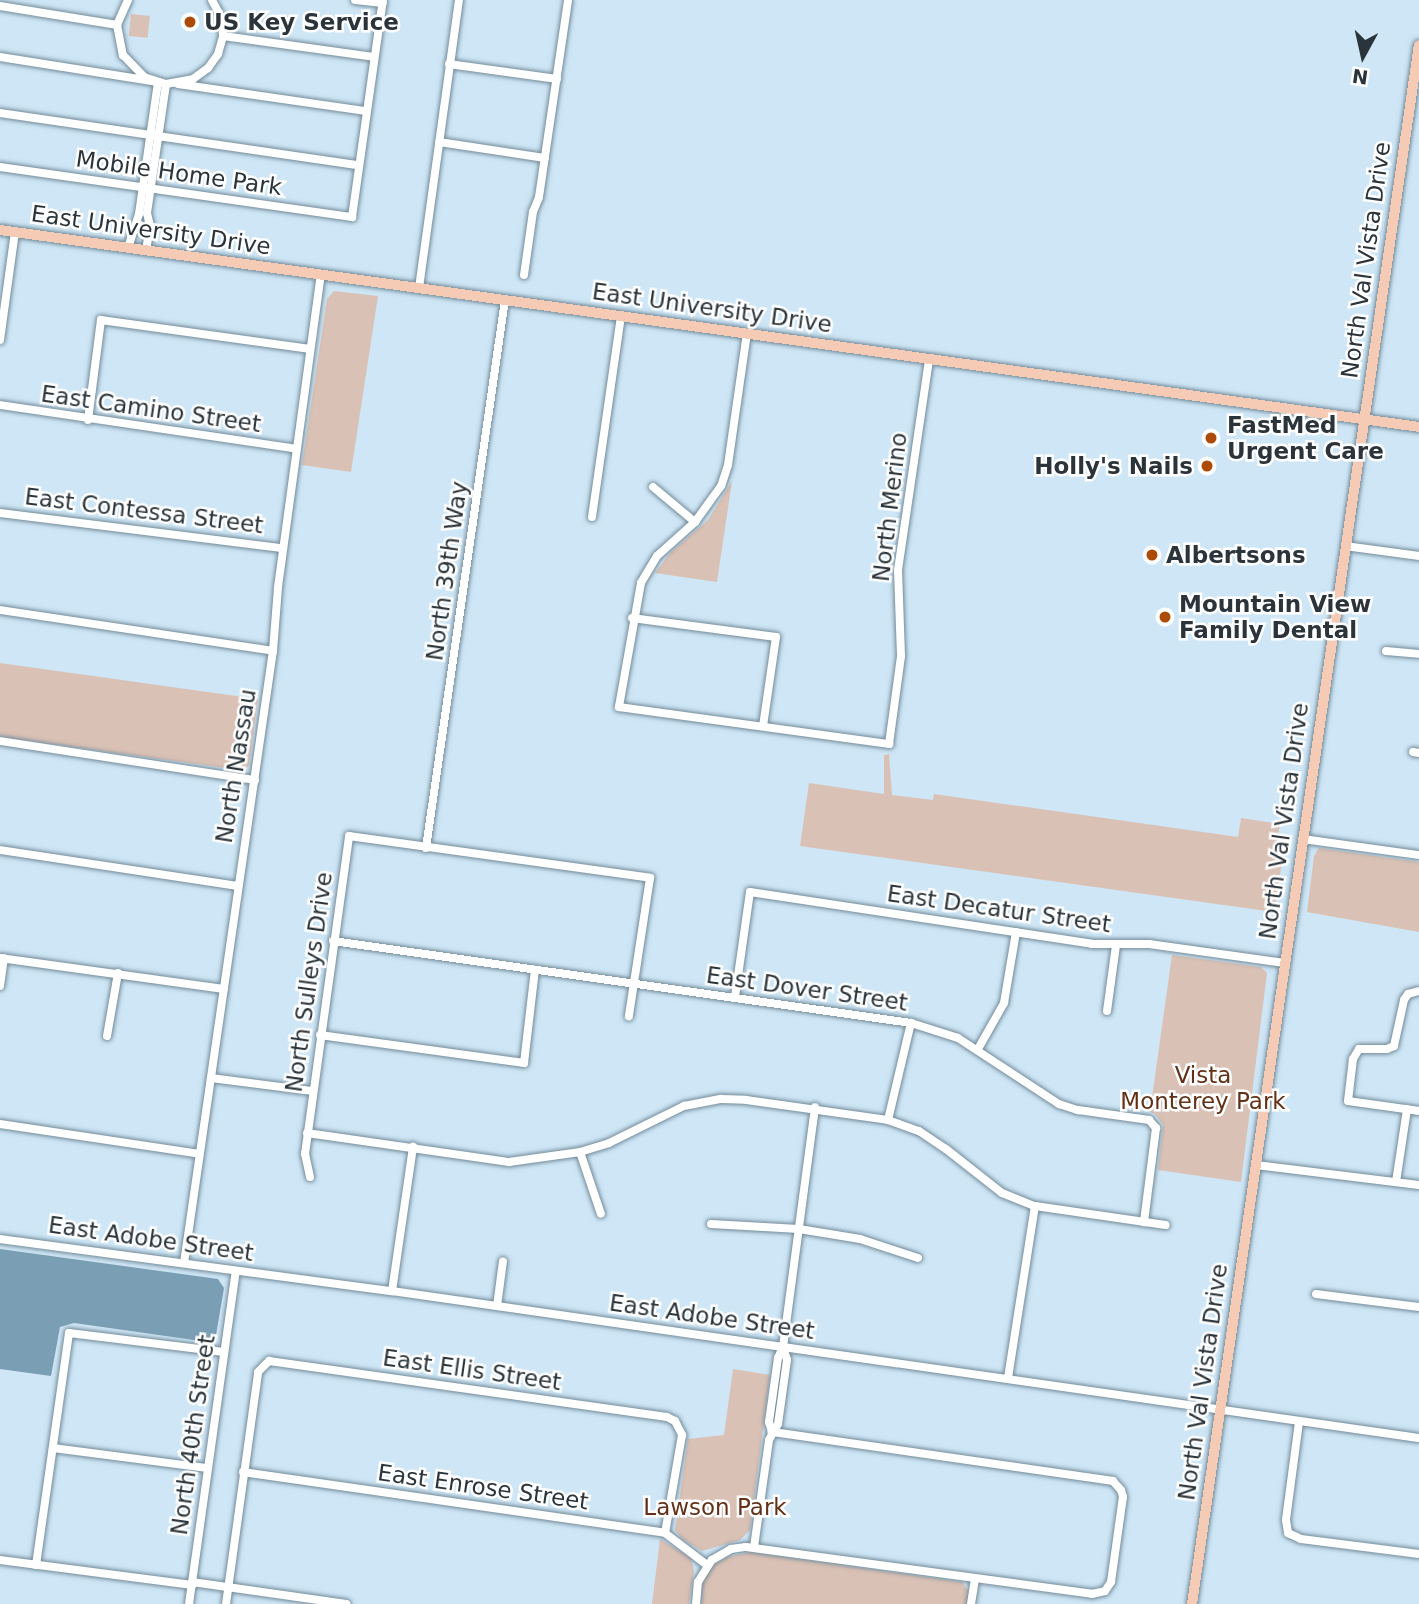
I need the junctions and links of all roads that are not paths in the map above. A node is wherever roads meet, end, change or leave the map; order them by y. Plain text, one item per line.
1 (128, 0) edge
2 (212, 0) edge
3 (355, 0) edge
4 (459, 0) edge
5 (568, 0) edge
6 (383, 2) edge
7 (0, 6) edge
8 (117, 25) junction
9 (223, 36) junction
10 (1419, 45) edge
11 (374, 57) junction
12 (0, 58) edge
13 (449, 64) junction
14 (557, 79) junction
15 (166, 83) junction
16 (366, 111) junction
17 (0, 113) edge
18 (154, 135) junction
19 (439, 142) junction
20 (545, 158) junction
21 (358, 164) junction
22 (0, 167) edge
23 (146, 187) junction
24 (0, 230) edge
25 (15, 232) junction
26 (128, 248) junction
27 (146, 251) junction
28 (321, 275) junction
29 (524, 275) dead end
30 (418, 288) junction
31 (505, 300) junction
32 (2, 306) edge
33 (621, 316) junction
34 (747, 333) junction
35 (0, 340) edge
36 (310, 349) junction
37 (929, 359) junction
38 (0, 405) edge
39 (1364, 419) junction
40 (88, 420) junction
41 (1419, 427) edge
42 (297, 449) junction
43 (653, 486) dead end
44 (0, 513) edge
45 (592, 517) dead end
46 (695, 522) junction
47 (1345, 546) junction
48 (282, 548) junction
49 (1419, 556) edge
50 (0, 610) edge
51 (632, 618) junction
52 (273, 651) junction
53 (1386, 651) dead end
54 (1419, 654) edge
55 (763, 726) junction
56 (0, 741) edge
57 (255, 780) junction
58 (1303, 839) junction
59 (426, 848) junction
60 (0, 850) edge
61 (1419, 855) edge
62 (237, 886) junction
63 (1016, 932) junction
64 (333, 941) junction
65 (1116, 945) junction
66 (2, 958) edge
67 (1285, 963) junction
68 (535, 970) junction
69 (118, 973) junction
70 (635, 984) junction
71 (0, 986) edge
72 (224, 989) junction
73 (1419, 991) edge
74 (734, 997) junction
75 (1107, 1011) dead end
76 (629, 1016) dead end
77 (911, 1023) junction
78 (320, 1035) junction
79 (107, 1036) dead end
80 (978, 1049) junction
81 (211, 1078) junction
82 (313, 1091) junction
83 (816, 1107) junction
84 (1407, 1109) junction
85 (1419, 1111) edge
86 (888, 1120) junction
87 (0, 1124) edge
88 (307, 1133) junction
89 (413, 1147) junction
90 (580, 1152) junction
91 (200, 1154) junction
92 (1256, 1164) junction
93 (310, 1177) dead end
94 (1396, 1182) junction
95 (1419, 1185) edge
96 (1035, 1206) junction
97 (601, 1214) dead end
98 (1144, 1222) junction
99 (711, 1224) dead end
100 (1166, 1225) dead end
101 (799, 1228) junction
102 (0, 1239) edge
103 (918, 1258) dead end
104 (503, 1261) dead end
105 (184, 1264) junction
106 (236, 1270) junction
107 (392, 1290) junction
108 (1316, 1294) dead end
109 (497, 1306) junction
110 (1419, 1307) edge
111 (783, 1347) junction
112 (224, 1352) junction
113 (1008, 1378) junction
114 (1220, 1410) junction
115 (1299, 1422) junction
116 (772, 1432) junction
117 (1419, 1438) edge
118 (53, 1448) junction
119 (208, 1468) junction
120 (243, 1472) junction
121 (665, 1533) junction
122 (754, 1547) junction
123 (1419, 1554) edge
124 (0, 1560) edge
125 (36, 1565) junction
126 (707, 1565) junction
127 (975, 1578) junction
128 (192, 1583) junction
129 (229, 1587) junction
130 (189, 1604) edge
131 (226, 1604) edge
132 (346, 1604) edge
133 (696, 1604) edge
134 (971, 1604) edge
135 (1192, 1604) edge

1 - 8 street
2 - 9 street
3 - 6 street
4 - 13 street
5 - 14 street
6 - 11 street
7 - 8 street
8 - 15 street
9 - 11 street
9 - 15 street
10 - 39 main road, North Val Vista Drive
11 - 16 street
12 - 15 street
13 - 14 street
13 - 19 street
14 - 20 street
15 - 16 street
15 - 18 street
16 - 21 street
17 - 18 street
18 - 21 street
18 - 23 street
19 - 20 street
19 - 30 street
20 - 29 street
21 - 23 street, Mobile Home Park
22 - 23 street, Mobile Home Park
23 - 26 street
23 - 27 street
24 - 25 main road, East University Drive
25 - 26 main road, East University Drive
25 - 32 street
26 - 27 main road, East University Drive
27 - 28 main road, East University Drive
28 - 30 main road, East University Drive
28 - 36 street, North Nassau
30 - 31 main road, East University Drive
31 - 33 main road, East University Drive
31 - 59 street, North 39th Way
32 - 35 street
33 - 34 main road, East University Drive
33 - 45 street
34 - 37 main road, East University Drive
34 - 46 street
36 - 40 street
36 - 42 street, North Nassau
37 - 39 main road, East University Drive
37 - 55 street, North Merino
38 - 40 street, East Camino Street
39 - 41 main road, East University Drive
39 - 47 main road, North Val Vista Drive
40 - 42 street, East Camino Street
42 - 48 street, North Nassau
43 - 46 street
44 - 48 street, East Contessa Street
46 - 51 street
47 - 49 street
47 - 58 main road, North Val Vista Drive
48 - 52 street, North Nassau
50 - 52 street
51 - 55 street
51 - 55 street
52 - 57 street, North Nassau
53 - 54 street
56 - 57 street
57 - 62 street, North Nassau
58 - 61 street
58 - 67 main road, North Val Vista Drive
59 - 64 street, North Sulleys Drive
59 - 70 street
60 - 62 street
62 - 72 street, North Nassau
63 - 65 street, East Decatur Street
63 - 74 street, East Decatur Street
63 - 80 street
64 - 68 street, East Dover Street
64 - 78 street, North Sulleys Drive
65 - 67 street, East Decatur Street
65 - 75 street
66 - 69 street
66 - 71 street
67 - 92 main road, North Val Vista Drive
68 - 70 street, East Dover Street
68 - 78 street
69 - 72 street
69 - 79 street
70 - 74 street, East Dover Street
70 - 76 street
72 - 81 street, North Nassau
73 - 84 street
74 - 77 street, East Dover Street
77 - 80 street, East Dover Street
77 - 86 street
78 - 82 street, North Sulleys Drive
80 - 98 street, East Dover Street
81 - 82 street
81 - 91 street, North Nassau
82 - 88 street, North Sulleys Drive
83 - 86 street
83 - 90 street
83 - 101 street
84 - 85 street
84 - 94 street
86 - 96 street
87 - 91 street
88 - 89 street
88 - 93 street, North Sulleys Drive
89 - 90 street
89 - 107 street
90 - 97 street
91 - 105 street, North Nassau
92 - 94 street
92 - 114 main road, North Val Vista Drive
94 - 95 street
96 - 98 street
96 - 113 street
98 - 100 street
99 - 101 street
101 - 103 street
101 - 111 street
102 - 105 street, East Adobe Street
104 - 109 street
105 - 106 street, East Adobe Street
106 - 107 street, East Adobe Street
106 - 112 street, North 40th Street
107 - 109 street, East Adobe Street
108 - 110 street
109 - 111 street, East Adobe Street
111 - 113 street, East Adobe Street
111 - 116 street
112 - 118 street
112 - 119 street, North 40th Street
113 - 114 street, East Adobe Street
114 - 115 street, East Adobe Street
114 - 135 main road, North Val Vista Drive
115 - 117 street, East Adobe Street
115 - 123 street
116 - 122 street
116 - 127 street
118 - 119 street
118 - 125 street
119 - 128 street, North 40th Street
120 - 121 street, East Enrose Street
120 - 121 street, East Ellis Street
120 - 129 street
121 - 126 street, East Enrose Street
122 - 126 street
122 - 127 street
124 - 125 street
125 - 128 street
126 - 133 street
127 - 134 street
128 - 129 street
128 - 130 street, North 40th Street
129 - 131 street
129 - 132 street

